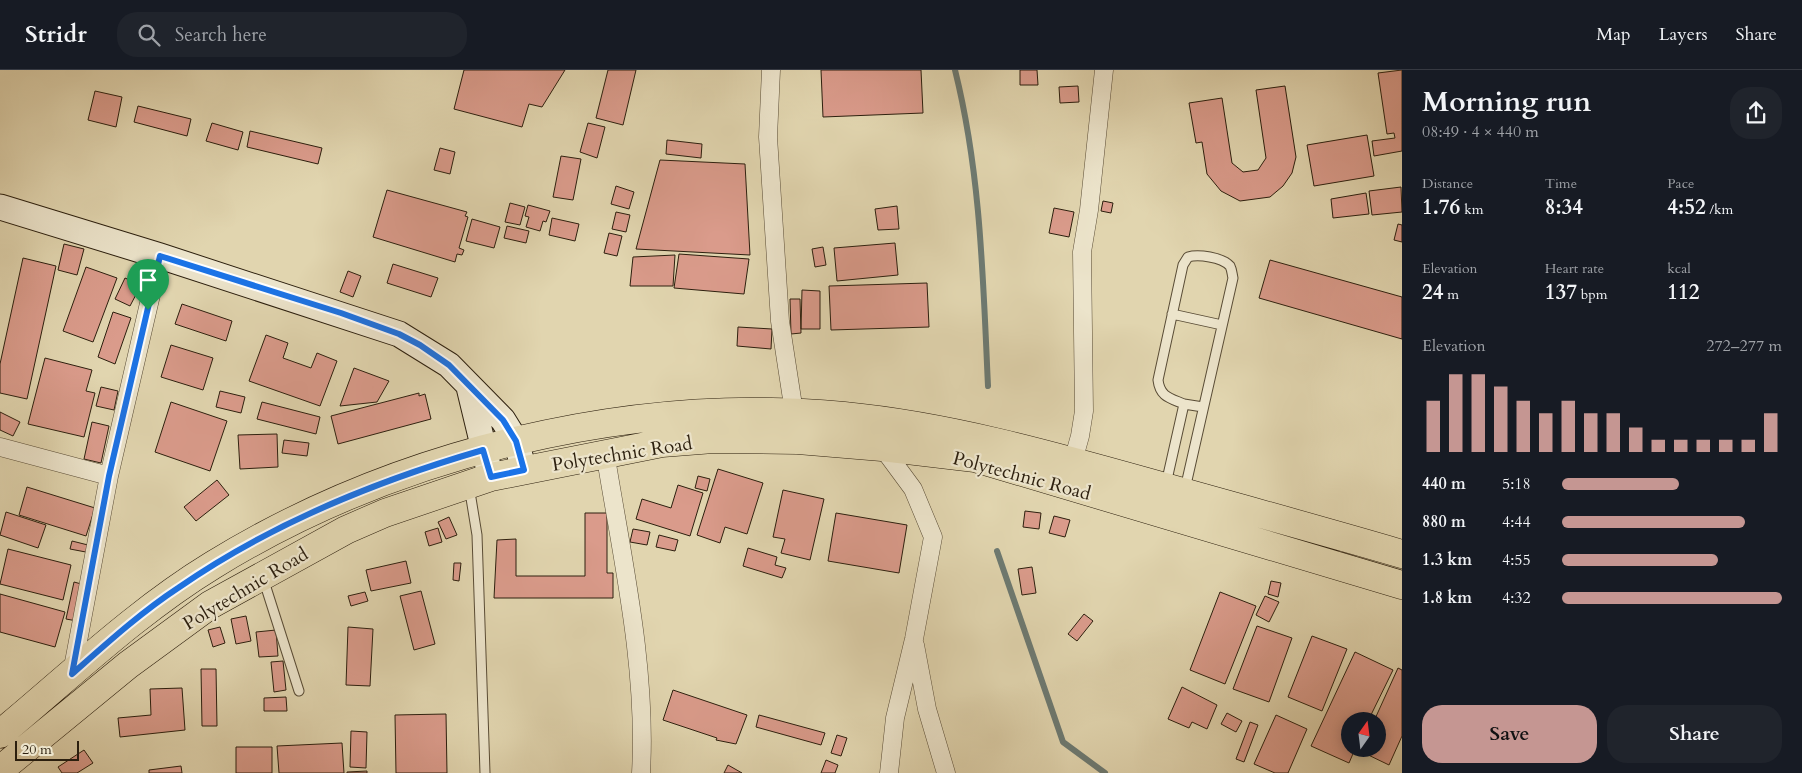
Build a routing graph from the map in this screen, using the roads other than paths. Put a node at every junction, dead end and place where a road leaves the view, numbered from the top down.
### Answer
1 (771, 70) edge
2 (1104, 70) edge
3 (0, 207) edge
4 (160, 256) junction
5 (1172, 314) junction
6 (1222, 325) junction
7 (469, 387) junction
8 (1184, 404) junction
9 (1203, 407) junction
10 (794, 412) junction
11 (516, 441) junction
12 (0, 447) edge
13 (882, 447) junction
14 (483, 450) junction
15 (604, 452) junction
16 (1073, 461) junction
17 (524, 470) junction
18 (109, 476) junction
19 (480, 480) junction
20 (1175, 489) junction
21 (1402, 554) edge
22 (262, 576) junction
23 (1402, 585) edge
24 (914, 639) junction
25 (72, 674) junction
26 (299, 691) dead end
27 (0, 734) edge
28 (0, 770) edge
29 (485, 773) edge
30 (641, 773) edge
31 (889, 773) edge
32 (946, 773) edge

1 - 10 street
2 - 16 street
3 - 4 main road
4 - 7 main road
4 - 18 street
5 - 6 lane
5 - 6 lane
5 - 8 lane
6 - 9 lane
7 - 11 main road
7 - 14 main road
8 - 9 lane
8 - 20 lane
9 - 20 lane
10 - 11 main road, Polytechnic Road
10 - 16 main road, Polytechnic Road
11 - 14 main road, Polytechnic Road
11 - 17 main road
12 - 18 street
13 - 15 main road, Polytechnic Road
13 - 23 main road, Polytechnic Road
13 - 24 street
14 - 19 main road
14 - 25 main road, Polytechnic Road
15 - 17 main road, Polytechnic Road
15 - 30 street
16 - 20 main road, Polytechnic Road
17 - 19 main road, Polytechnic Road
18 - 25 street
19 - 22 main road, Polytechnic Road
19 - 29 lane
20 - 21 main road, Polytechnic Road
22 - 26 lane
22 - 28 main road, Polytechnic Road
24 - 31 street
24 - 32 street
25 - 27 main road, Polytechnic Road

